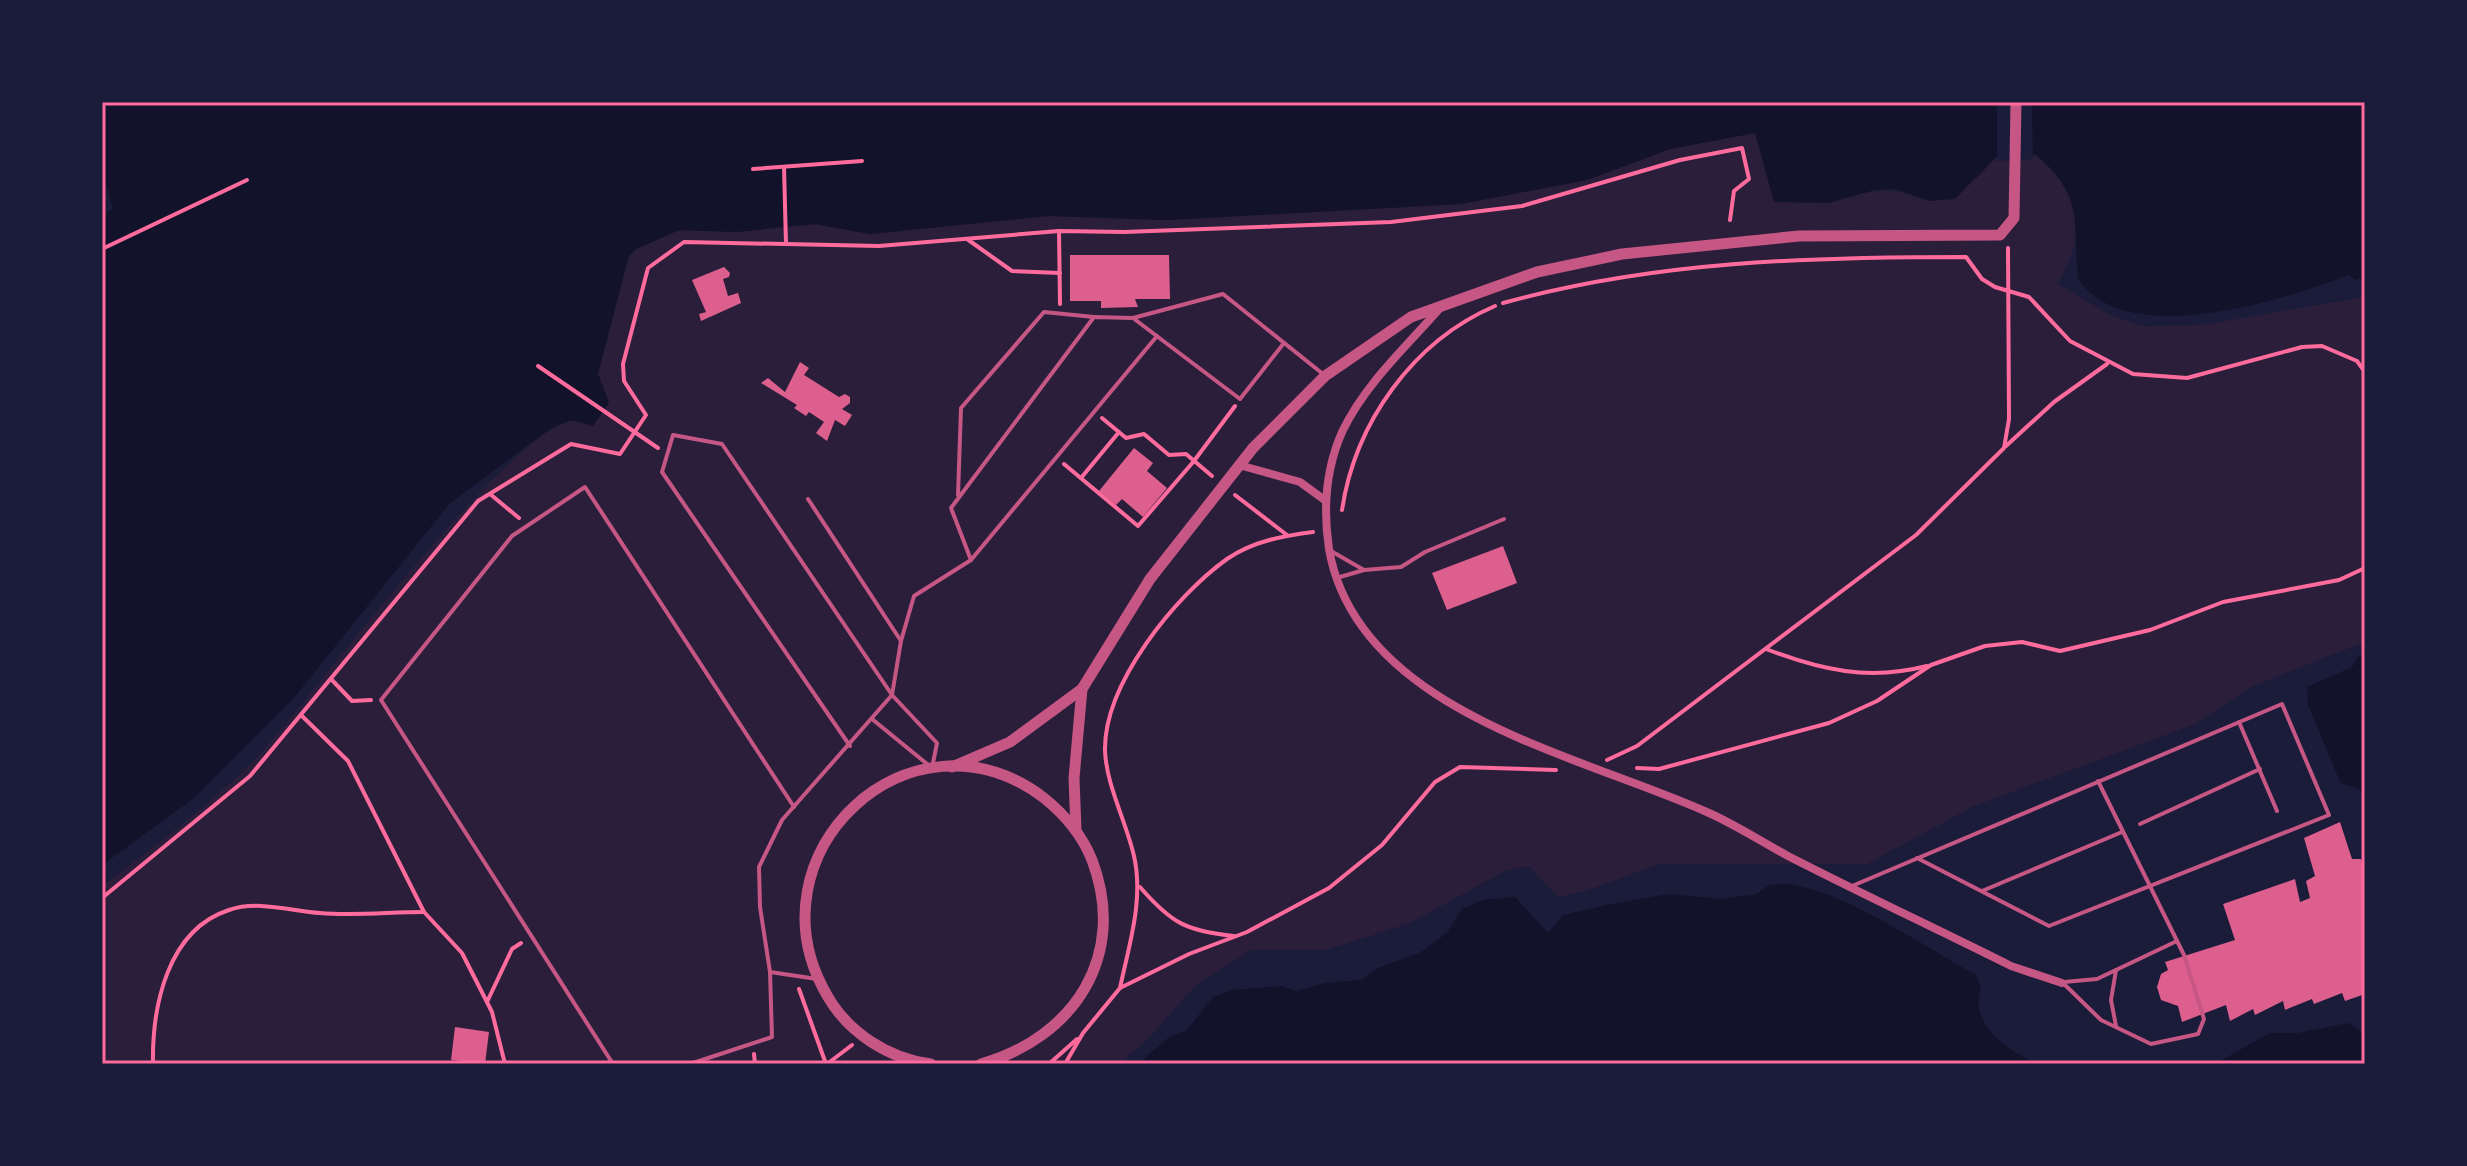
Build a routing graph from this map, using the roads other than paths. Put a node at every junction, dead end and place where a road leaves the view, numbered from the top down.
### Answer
1 (2016, 102) edge
2 (1444, 304) junction
3 (1094, 317) junction
4 (1133, 318) junction
5 (1157, 336) junction
6 (1284, 343) junction
7 (1325, 376) junction
8 (1239, 465) junction
9 (958, 498) junction
10 (808, 499) dead end
11 (1326, 501) junction
12 (1504, 519) dead end
13 (1329, 549) junction
14 (971, 560) junction
15 (1364, 570) junction
16 (1335, 578) junction
17 (901, 641) junction
18 (1082, 689) junction
19 (892, 695) junction
20 (872, 719) junction
21 (2239, 722) junction
22 (850, 746) junction
23 (952, 767) junction
24 (932, 768) junction
25 (2260, 769) junction
26 (2098, 781) junction
27 (794, 807) junction
28 (2277, 811) dead end
29 (2140, 824) dead end
30 (1076, 830) junction
31 (2122, 832) junction
32 (1917, 858) junction
33 (1850, 887) junction
34 (2149, 887) junction
35 (1982, 891) junction
36 (2177, 941) junction
37 (2116, 970) junction
38 (770, 972) junction
39 (817, 979) junction
40 (2062, 983) junction
41 (2117, 1028) junction
42 (613, 1064) edge
43 (690, 1064) edge
44 (931, 1064) edge
45 (981, 1064) edge

1 - 2 street
2 - 7 street
2 - 11 street
3 - 4 lane
3 - 9 lane
3 - 9 lane
4 - 5 lane
4 - 6 lane
5 - 6 lane
5 - 14 lane
6 - 7 lane
7 - 8 street
8 - 11 street
8 - 18 street
9 - 14 lane
10 - 17 lane
11 - 13 street
12 - 15 lane
13 - 15 lane
13 - 16 street
14 - 17 lane
15 - 16 lane
16 - 33 street
17 - 19 lane
18 - 23 street
18 - 30 street
19 - 20 lane
19 - 22 lane
19 - 24 lane
20 - 22 lane
20 - 24 lane
21 - 25 lane
21 - 26 lane
21 - 34 lane
22 - 27 lane
23 - 24 street
23 - 30 street
24 - 39 street
25 - 28 lane
25 - 29 lane
26 - 31 lane
26 - 32 lane
27 - 38 lane
27 - 42 lane
30 - 45 street
31 - 34 lane
31 - 35 lane
32 - 33 lane
32 - 35 lane
33 - 40 street
34 - 35 lane
34 - 36 lane
36 - 37 lane
36 - 41 lane
37 - 40 lane
37 - 41 lane
38 - 39 lane
38 - 43 lane
39 - 44 street
40 - 41 lane

